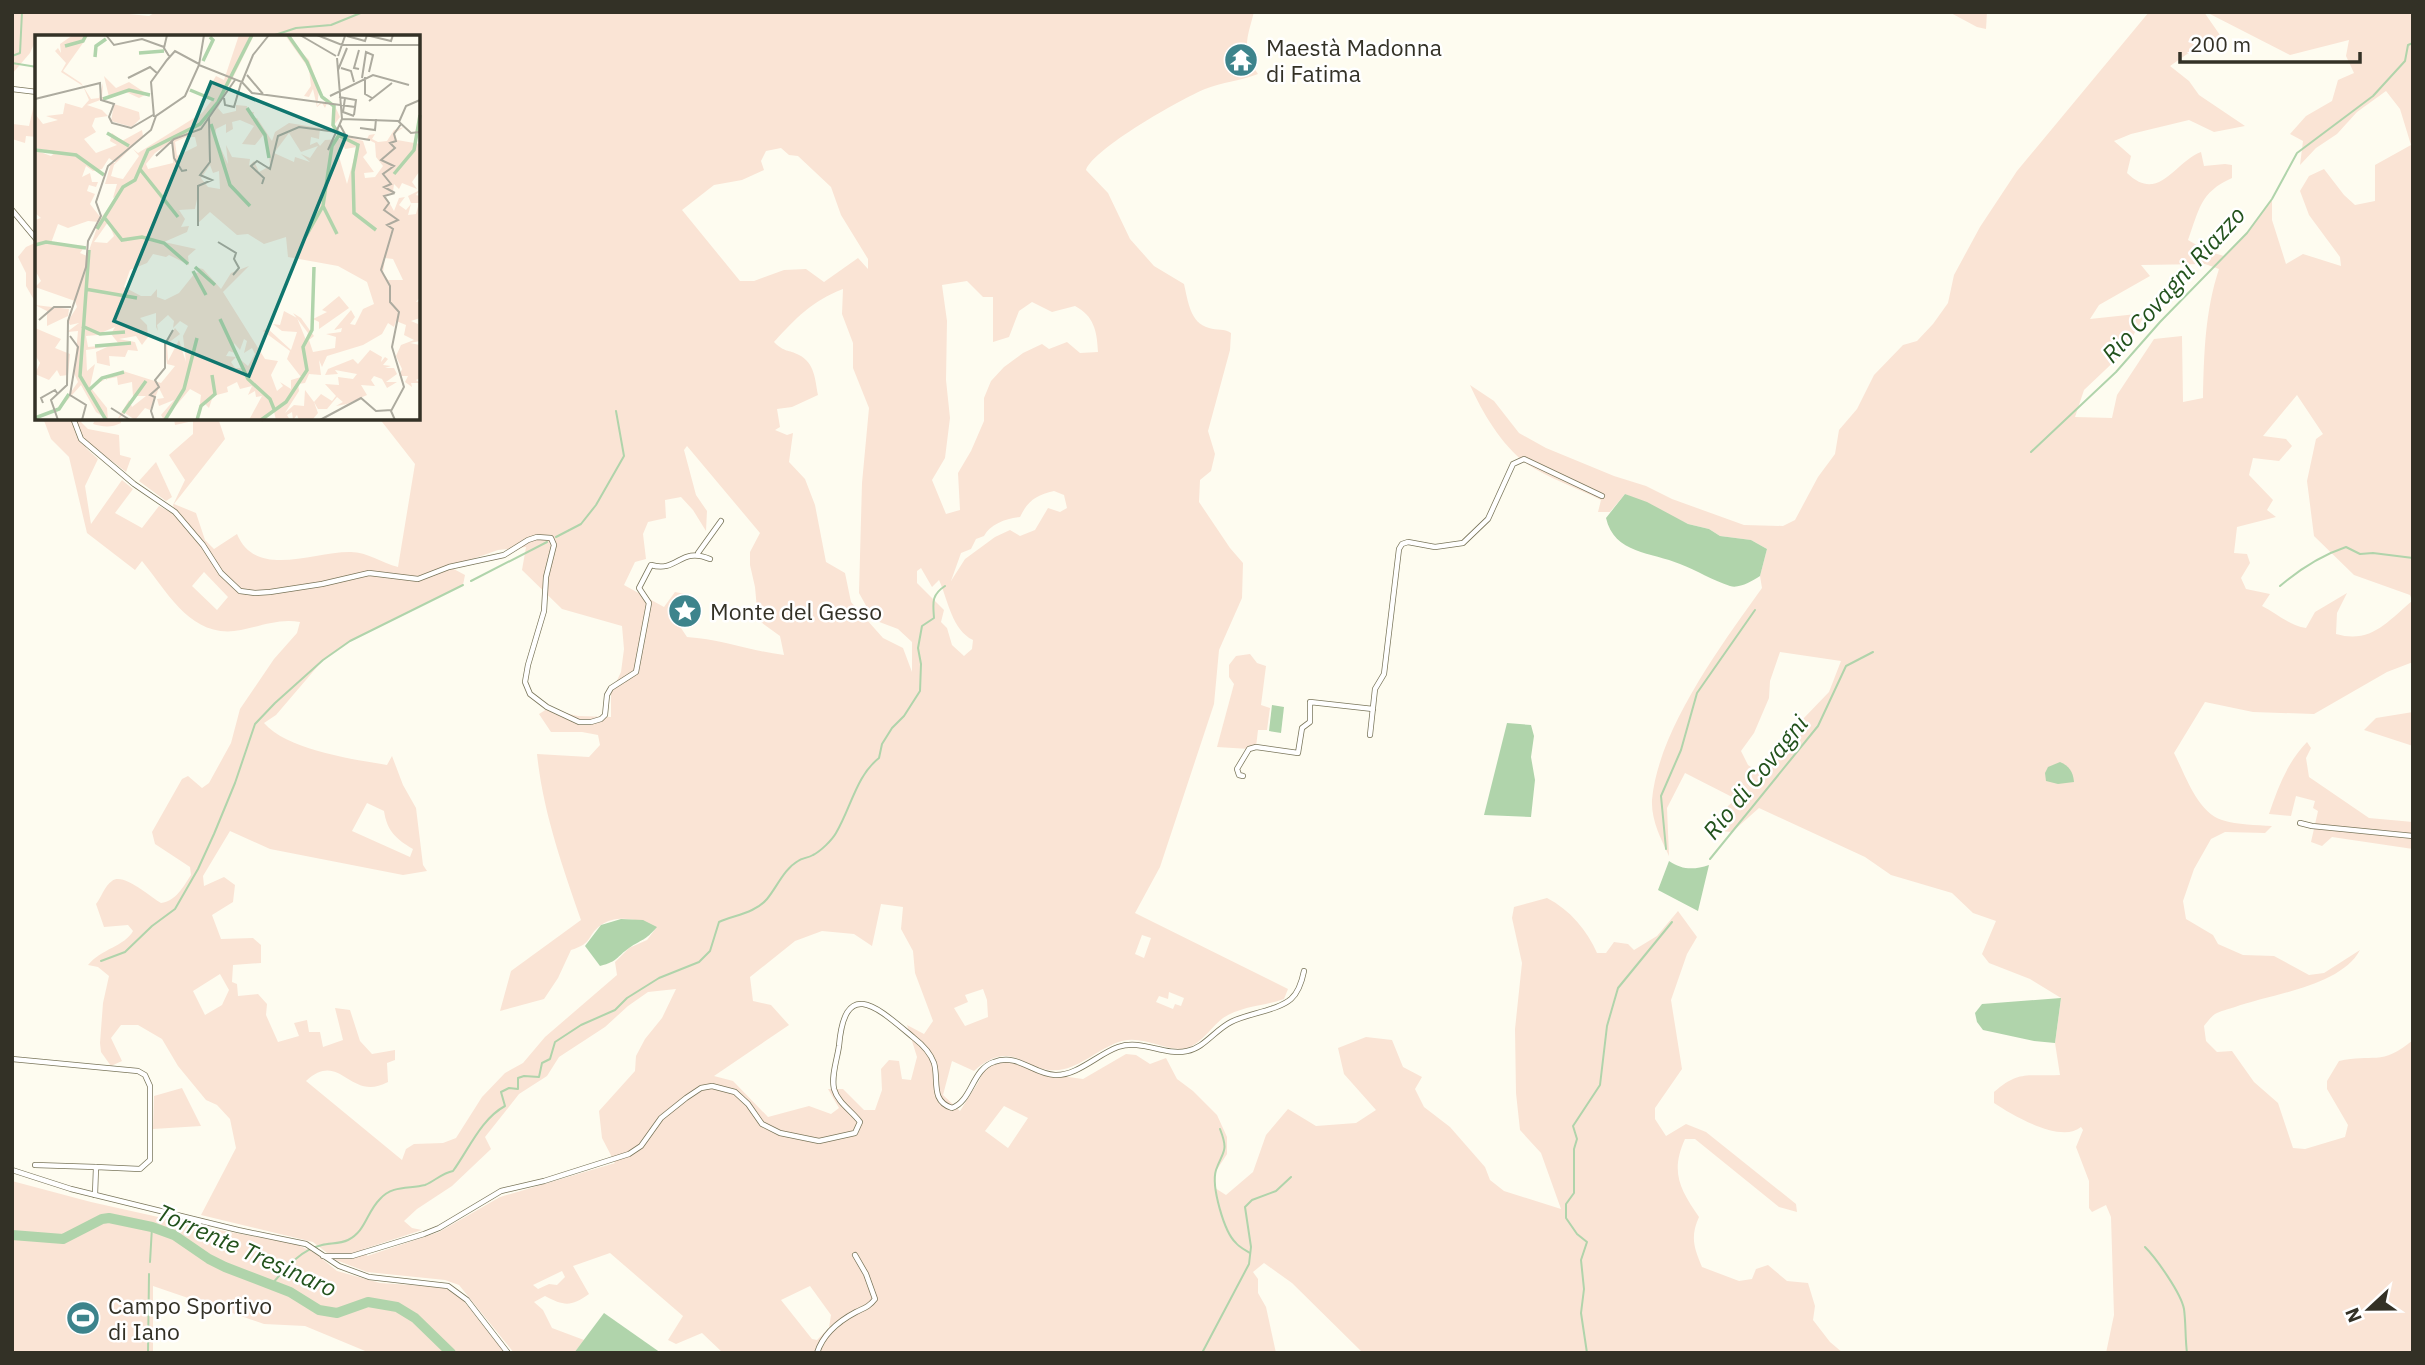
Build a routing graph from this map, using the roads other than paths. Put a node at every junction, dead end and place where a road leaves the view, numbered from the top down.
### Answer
1 (12, 89) edge
2 (35, 92) edge
3 (12, 211) edge
4 (35, 238) edge
5 (73, 420) edge
6 (1602, 496) dead end
7 (721, 521) dead end
8 (698, 553) junction
9 (710, 559) dead end
10 (1373, 709) junction
11 (1370, 735) dead end
12 (1243, 776) dead end
13 (2300, 822) dead end
14 (2413, 836) edge
15 (1304, 971) dead end
16 (12, 1059) edge
17 (35, 1165) dead end
18 (96, 1167) junction
19 (12, 1170) edge
20 (95, 1195) junction
21 (855, 1255) dead end
22 (323, 1256) junction
23 (509, 1353) edge
24 (817, 1353) edge

1 - 2 street
3 - 4 street
5 - 8 street
6 - 10 street
7 - 8 street
8 - 9 street
10 - 11 street
10 - 12 street
13 - 14 street
15 - 22 street
16 - 18 street
17 - 18 street
18 - 20 street
19 - 20 street
20 - 22 street
21 - 24 street
22 - 23 street

